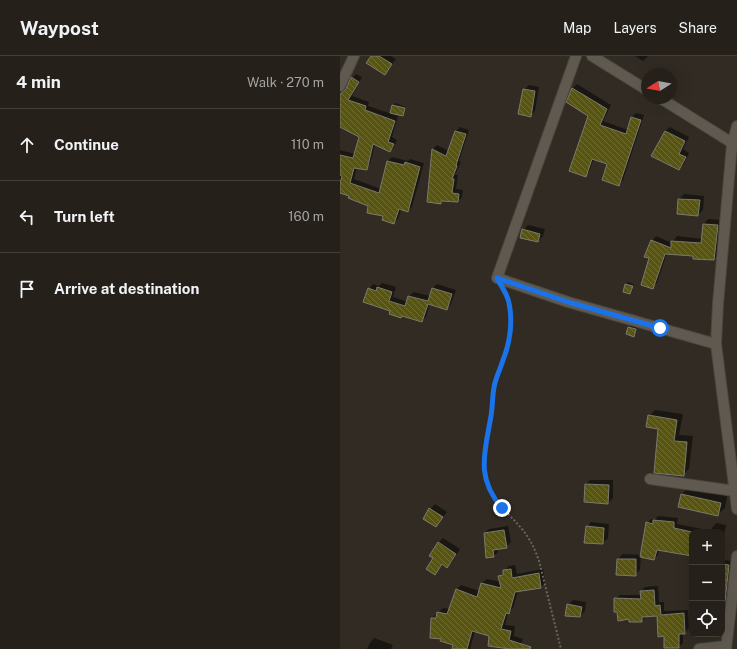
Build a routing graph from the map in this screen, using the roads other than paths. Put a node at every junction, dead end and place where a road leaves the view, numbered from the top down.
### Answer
1 (354, 56) edge
2 (576, 56) edge
3 (592, 56) edge
4 (340, 86) edge
5 (641, 86) edge
6 (670, 104) edge
7 (737, 126) edge
8 (735, 145) edge
9 (716, 344) junction
10 (650, 479) dead end
11 (735, 491) junction
12 (737, 509) edge
13 (737, 556) edge
14 (733, 620) edge
15 (726, 648) edge
16 (699, 649) edge

1 - 4 street
2 - 9 street
3 - 5 street
6 - 8 street
7 - 8 street
8 - 9 street
9 - 11 street
10 - 11 street
11 - 12 street
13 - 14 street
14 - 15 street
15 - 16 street

